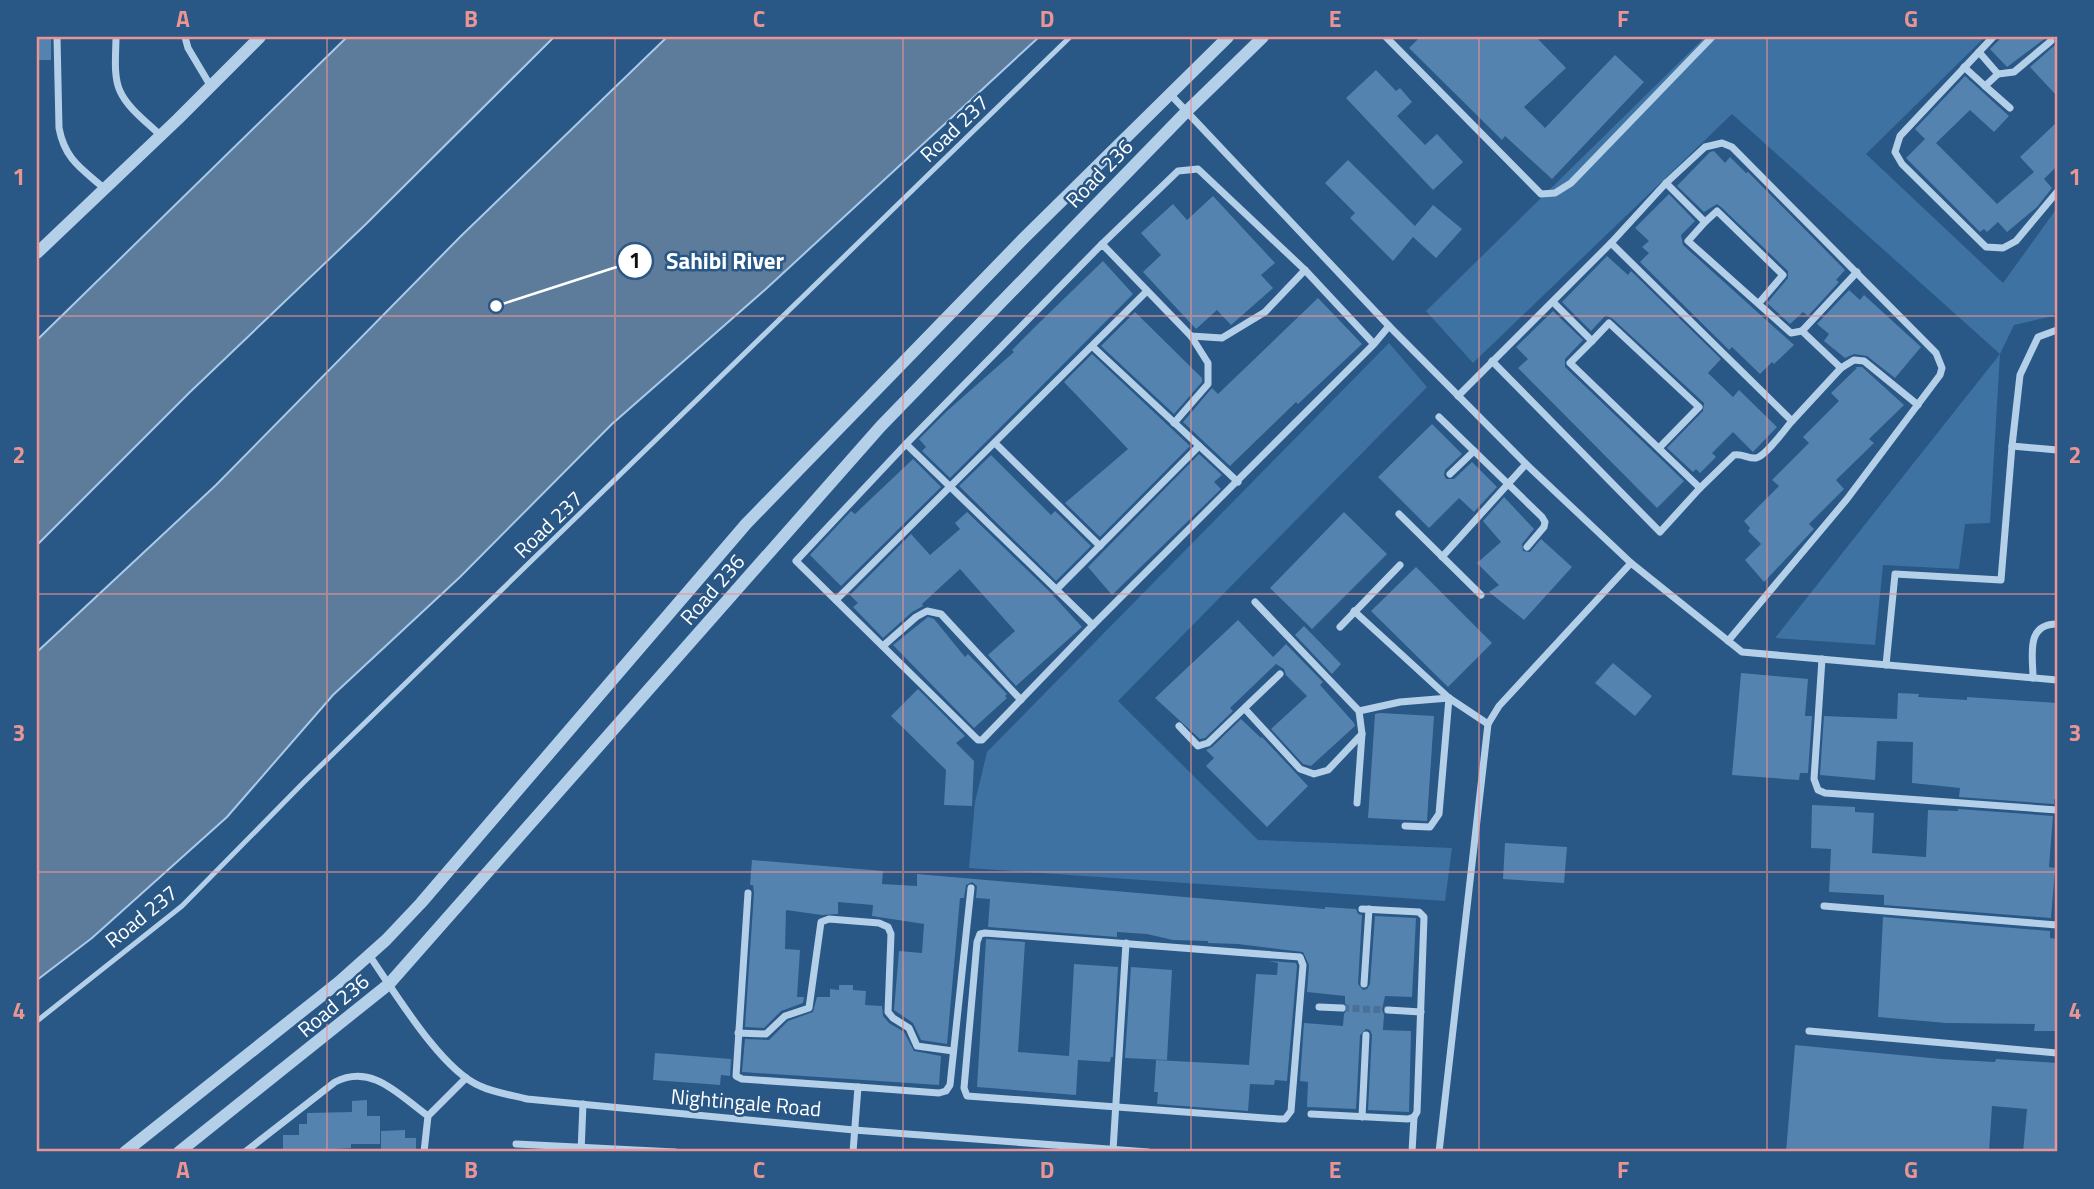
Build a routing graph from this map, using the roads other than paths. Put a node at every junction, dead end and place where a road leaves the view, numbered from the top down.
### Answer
1 (57, 37) edge
2 (116, 37) edge
3 (185, 37) edge
4 (260, 37) edge
5 (1070, 37) edge
6 (1228, 37) edge
7 (1264, 37) edge
8 (1386, 37) edge
9 (1712, 37) edge
10 (1993, 37) edge
11 (2051, 41) dead end
12 (1979, 52) junction
13 (1964, 67) junction
14 (1998, 74) junction
15 (210, 85) junction
16 (1985, 86) junction
17 (1170, 94) junction
18 (2010, 108) dead end
19 (1187, 111) junction
20 (161, 136) junction
21 (1666, 183) junction
22 (105, 189) junction
23 (2057, 192) edge
24 (1706, 222) junction
25 (1611, 243) junction
26 (1102, 244) junction
27 (37, 253) edge
28 (1305, 270) junction
29 (1857, 272) junction
30 (1147, 291) junction
31 (1553, 302) junction
32 (1759, 303) junction
33 (1389, 326) junction
34 (2057, 330) edge
35 (1802, 331) junction
36 (1191, 336) junction
37 (1592, 341) junction
38 (1374, 344) junction
39 (1093, 347) junction
40 (1492, 362) junction
41 (1841, 368) junction
42 (1458, 396) junction
43 (1918, 405) junction
44 (1439, 417) dead end
45 (1792, 421) junction
46 (1174, 423) junction
47 (995, 443) junction
48 (906, 444) junction
49 (1199, 446) junction
50 (2012, 446) junction
51 (1659, 448) junction
52 (2057, 450) edge
53 (1474, 451) junction
54 (1526, 464) junction
55 (1450, 474) dead end
56 (1238, 482) junction
57 (1508, 483) junction
58 (950, 486) junction
59 (1700, 488) junction
60 (1399, 514) dead end
61 (1100, 546) junction
62 (1527, 547) dead end
63 (1442, 557) junction
64 (1631, 563) junction
65 (1400, 565) dead end
66 (1057, 589) junction
67 (1481, 595) dead end
68 (836, 600) junction
69 (1255, 602) dead end
70 (1354, 611) junction
71 (2057, 624) edge
72 (1093, 625) junction
73 (1340, 627) dead end
74 (1728, 641) junction
75 (883, 646) junction
76 (1822, 659) junction
77 (1886, 665) junction
78 (1280, 674) dead end
79 (2033, 678) junction
80 (2057, 680) edge
81 (1449, 698) junction
82 (1021, 700) junction
83 (1245, 709) junction
84 (1359, 711) junction
85 (1488, 724) junction
86 (1179, 726) dead end
87 (1362, 734) junction
88 (1357, 803) dead end
89 (2057, 810) edge
90 (1405, 826) dead end
91 (971, 888) dead end
92 (748, 893) dead end
93 (1824, 906) dead end
94 (2057, 925) edge
95 (1126, 943) junction
96 (369, 955) junction
97 (389, 984) junction
98 (1364, 984) dead end
99 (1319, 1007) dead end
100 (1342, 1008) tunnel mouth
101 (1388, 1010) tunnel mouth
102 (1421, 1012) junction
103 (37, 1021) edge
104 (1809, 1031) dead end
105 (738, 1034) junction
106 (1366, 1035) dead end
107 (953, 1051) junction
108 (2057, 1053) edge
109 (466, 1078) junction
110 (858, 1087) junction
111 (583, 1104) junction
112 (1116, 1107) junction
113 (1311, 1114) dead end
114 (428, 1116) junction
115 (1362, 1117) junction
116 (1413, 1117) junction
117 (854, 1130) junction
118 (516, 1144) dead end
119 (581, 1150) edge
120 (1113, 1150) junction
121 (125, 1152) edge
122 (179, 1152) edge
123 (245, 1152) edge
124 (424, 1152) edge
125 (675, 1152) edge
126 (853, 1152) edge
127 (1148, 1152) edge
128 (1412, 1152) edge
129 (1440, 1152) edge

1 - 22 street
2 - 20 street
3 - 15 street
4 - 15 street
5 - 103 lane, Road 237
6 - 17 street
7 - 19 street, Road 236
8 - 9 street
10 - 12 street
11 - 14 street
12 - 13 street
12 - 14 street
13 - 16 street
13 - 23 street
14 - 16 street
15 - 20 street
16 - 18 street
17 - 19 street
17 - 96 street
19 - 33 street
19 - 97 street, Road 236
20 - 22 street
21 - 24 street
21 - 25 street
21 - 29 street
22 - 27 street
24 - 32 street
24 - 32 street
25 - 31 street
25 - 45 street
26 - 28 street
26 - 30 street
26 - 48 street
28 - 36 street
28 - 38 street
29 - 35 street
29 - 43 street
30 - 36 street
30 - 39 street
31 - 37 street
31 - 40 street
32 - 35 street
33 - 38 street
33 - 42 street
34 - 50 street
35 - 41 street
36 - 46 street
37 - 51 street
37 - 51 street
38 - 56 street
39 - 46 street
39 - 47 street
40 - 42 street
40 - 59 street
41 - 43 street
41 - 45 street
42 - 54 street
43 - 74 street
44 - 53 street
45 - 59 street
46 - 49 street
47 - 58 street
47 - 61 street
48 - 58 street
48 - 68 street
49 - 56 street
49 - 61 street
50 - 52 street
50 - 77 street
51 - 59 street
53 - 55 street
53 - 57 street
54 - 57 street
54 - 64 street
56 - 72 street
57 - 62 street
57 - 63 street
58 - 66 street
58 - 68 street
60 - 63 street
61 - 66 street
63 - 67 street
64 - 74 street
64 - 85 street
65 - 70 street
66 - 72 street
68 - 75 street
69 - 84 street
70 - 73 street
70 - 81 street
71 - 79 street
72 - 82 street
74 - 76 street
75 - 82 street
75 - 82 street
76 - 77 street
76 - 89 street
77 - 79 street
78 - 83 street
79 - 80 street
81 - 84 street
81 - 85 street
81 - 90 street
83 - 86 street
83 - 87 street
84 - 87 street
85 - 129 street
87 - 88 street
91 - 107 street
92 - 105 street
93 - 94 street
95 - 112 street
95 - 112 street
95 - 112 street
96 - 97 street, Nightingale Road
96 - 121 street
97 - 109 street, Nightingale Road
97 - 122 street, Road 236
98 - 102 street
99 - 100 street
101 - 102 street
102 - 116 street
104 - 108 street
105 - 107 street
105 - 110 street
106 - 115 street
107 - 110 street
109 - 111 street, Nightingale Road
109 - 114 street
110 - 117 street
111 - 117 street, Nightingale Road
111 - 119 street
112 - 120 street
113 - 115 street
114 - 123 street
114 - 124 street
115 - 116 street
116 - 128 street
117 - 120 street, Nightingale Road
117 - 126 street
118 - 119 street
119 - 125 street
120 - 127 street, Nightingale Road

